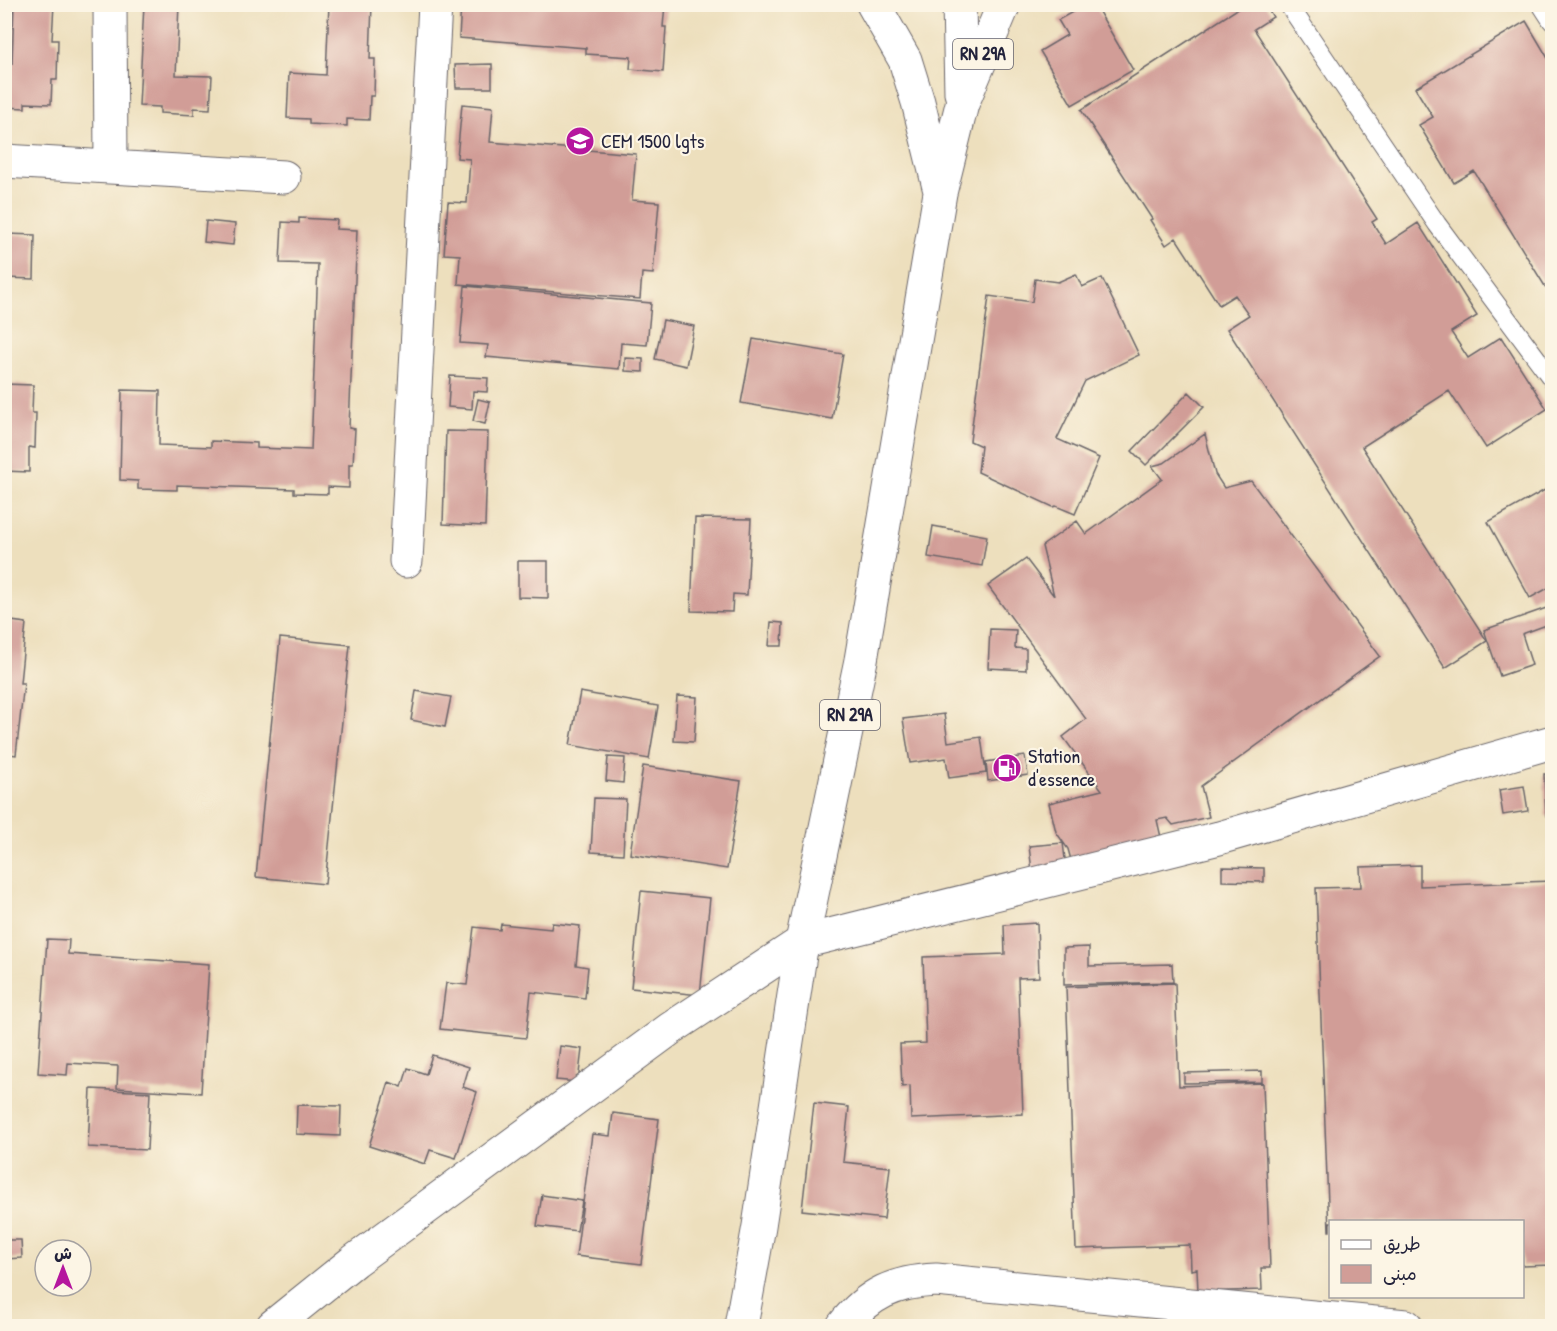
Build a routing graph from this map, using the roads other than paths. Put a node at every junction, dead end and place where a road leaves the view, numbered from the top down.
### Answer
1 (110, 4) edge
2 (435, 4) edge
3 (873, 4) edge
4 (959, 4) edge
5 (1004, 4) edge
6 (1288, 4) edge
7 (1541, 4) edge
8 (1552, 21) edge
9 (962, 104) junction
10 (4, 161) edge
11 (111, 167) junction
12 (284, 177) dead end
13 (940, 193) junction
14 (1552, 379) edge
15 (406, 561) dead end
16 (1552, 742) edge
17 (802, 942) junction
18 (273, 1326) edge
19 (741, 1326) edge
20 (843, 1326) edge
21 (1406, 1326) edge

1 - 11 street
2 - 15 street
3 - 13 street
4 - 9 street, RN 29A
5 - 9 street, RN 29A
6 - 14 lane
7 - 8 lane
9 - 13 street, RN 29A
10 - 11 street
11 - 12 street
13 - 17 street, RN 29A
16 - 17 street
17 - 18 street
17 - 19 street, RN 29A
20 - 21 street

